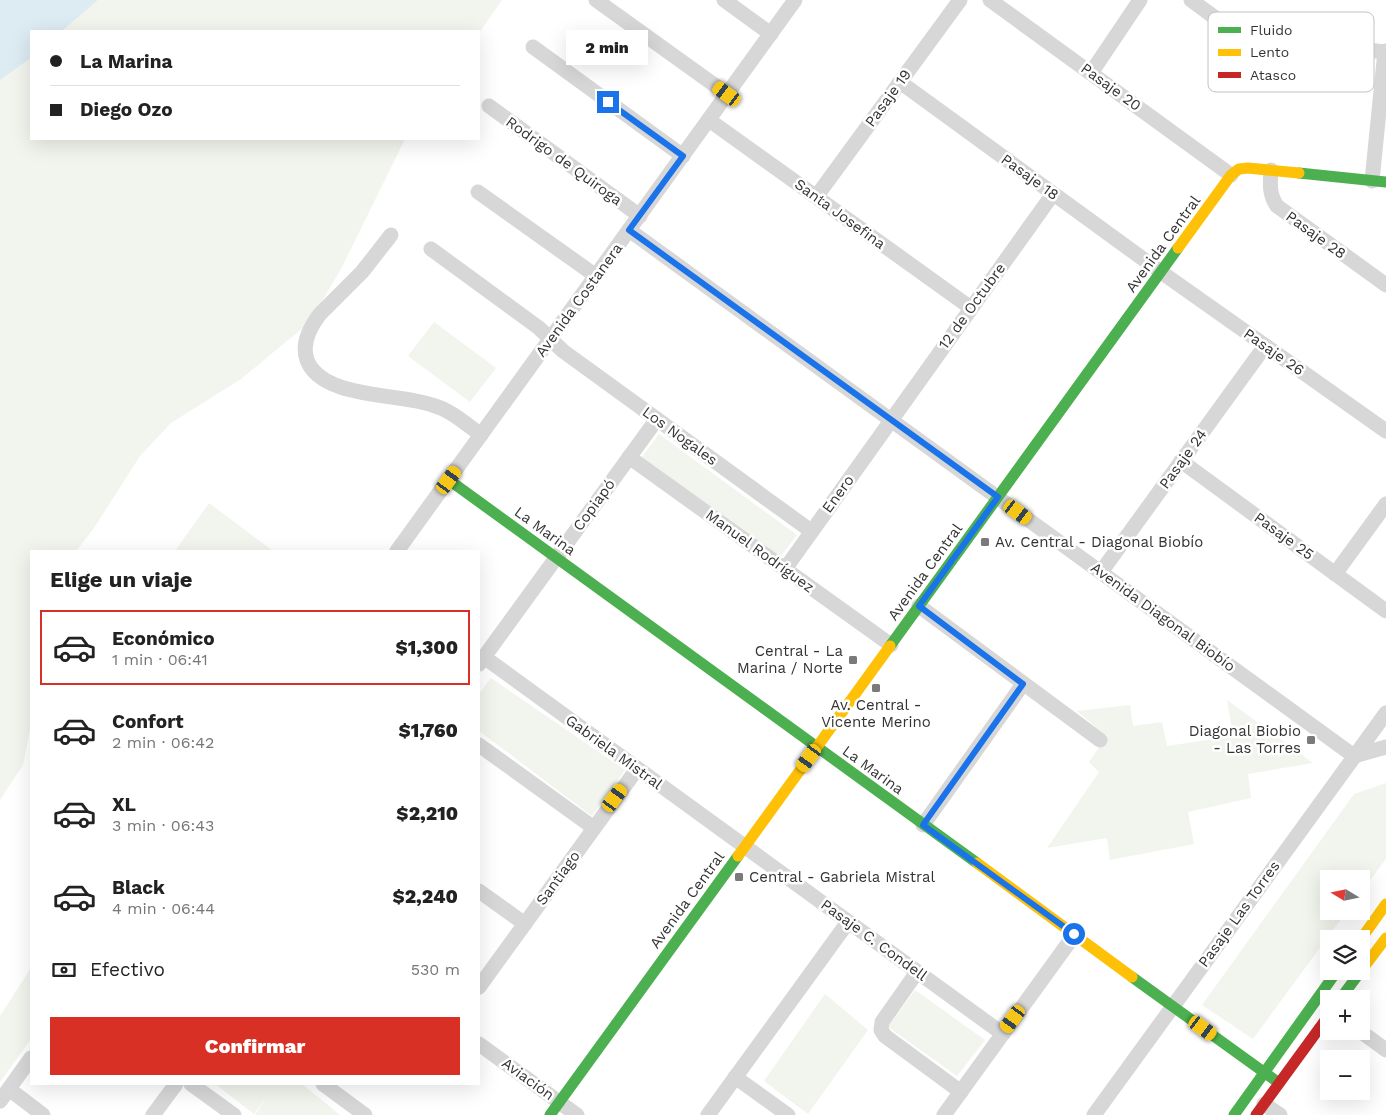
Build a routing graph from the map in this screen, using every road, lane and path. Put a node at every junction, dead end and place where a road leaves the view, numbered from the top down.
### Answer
1 (596, 0) edge
2 (724, 0) edge
3 (795, 0) edge
4 (960, 0) edge
5 (990, 0) edge
6 (1140, 0) edge
7 (1191, 0) edge
8 (1208, 12) edge
9 (771, 34) junction
10 (533, 47) dead end
11 (1385, 52) edge
12 (1091, 73) junction
13 (900, 82) junction
14 (727, 94) junction
15 (489, 106) dead end
16 (709, 120) junction
17 (683, 156) junction
18 (1271, 170) junction
19 (1231, 175) junction
20 (1379, 181) edge
21 (478, 192) dead end
22 (1053, 194) junction
23 (816, 197) junction
24 (640, 216) junction
25 (629, 230) junction
26 (390, 235) dead end
27 (432, 249) dead end
28 (1161, 272) junction
29 (596, 276) junction
30 (1386, 285) edge
31 (971, 308) junction
32 (550, 339) junction
33 (1265, 346) junction
34 (657, 419) junction
35 (891, 419) junction
36 (1386, 431) edge
37 (481, 435) junction
38 (629, 457) junction
39 (1181, 461) junction
40 (449, 480) junction
41 (998, 497) junction
42 (1386, 504) edge
43 (811, 531) junction
44 (398, 550) edge
45 (556, 558) junction
46 (784, 569) junction
47 (1101, 572) junction
48 (1335, 574) junction
49 (919, 606) junction
50 (1386, 611) edge
51 (891, 645) junction
52 (481, 661) edge
53 (1023, 684) junction
54 (1386, 713) edge
55 (1100, 740) dead end
56 (480, 746) edge
57 (1386, 746) edge
58 (817, 748) junction
59 (1354, 756) junction
60 (637, 768) junction
61 (923, 825) junction
62 (594, 828) junction
63 (745, 847) junction
64 (480, 892) edge
65 (1386, 904) edge
66 (848, 922) junction
67 (525, 924) junction
68 (1367, 930) edge
69 (1074, 934) junction
70 (1386, 938) edge
71 (1370, 959) edge
72 (917, 972) junction
73 (1331, 980) edge
74 (480, 986) edge
75 (1173, 1006) junction
76 (1320, 1027) edge
77 (1003, 1034) junction
78 (1370, 1038) edge
79 (480, 1045) edge
80 (1386, 1050) edge
81 (30, 1059) edge
82 (1265, 1072) junction
83 (735, 1077) junction
84 (1279, 1083) junction
85 (175, 1085) edge
86 (192, 1085) edge
87 (324, 1085) edge
88 (961, 1092) junction
89 (4, 1095) edge
90 (560, 1102) junction
91 (1260, 1109) edge
92 (43, 1115) edge
93 (153, 1115) edge
94 (234, 1115) edge
95 (365, 1115) edge
96 (550, 1115) edge
97 (577, 1115) edge
98 (708, 1115) edge
99 (788, 1115) edge
100 (944, 1115) edge
101 (1094, 1115) edge
102 (1234, 1115) edge
103 (1280, 1115) edge

1 - 14 street
2 - 9 street
3 - 9 street, Avenida Costanera
4 - 13 street, Pasaje 19
5 - 12 street, Pasaje 20
6 - 12 street
7 - 8 street
9 - 14 street, Avenida Costanera
10 - 17 street
11 - 20 street
12 - 19 street, Pasaje 20
13 - 22 street, Pasaje 18
13 - 23 street, Pasaje 19
14 - 16 street, Avenida Costanera
15 - 24 street, Rodrigo de Quiroga
16 - 17 street, Avenida Costanera
16 - 23 street, Santa Josefina
17 - 24 street, Avenida Costanera
18 - 19 street
18 - 20 street
18 - 30 street, Pasaje 28
19 - 28 street, Avenida Central
21 - 29 street
22 - 28 street, Pasaje 18
22 - 31 street, 12 de Octubre
23 - 31 street, Santa Josefina
24 - 25 street, Avenida Costanera
25 - 29 street, Avenida Costanera
25 - 35 street, Avenida Diagonal Biobío
26 - 37 street
27 - 32 street, Los Nogales
28 - 33 street, Pasaje 26
28 - 41 street, Avenida Central
29 - 32 street, Avenida Costanera
31 - 35 street, 12 de Octubre
32 - 34 street, Los Nogales
32 - 37 street, Avenida Costanera
33 - 36 street, Pasaje 26
33 - 39 street, Pasaje 24
34 - 38 street, Copiapó
34 - 43 street, Los Nogales
35 - 41 street, Avenida Diagonal Biobío
35 - 43 street, Enero
37 - 40 street, Avenida Costanera
38 - 45 street, Copiapó
38 - 46 street, Manuel Rodríguez
39 - 47 street, Pasaje 24
39 - 48 street, Pasaje 25
40 - 44 street, Avenida Costanera
40 - 45 street, La Marina
41 - 47 street, Avenida Diagonal Biobío
41 - 49 street, Avenida Central
42 - 48 street
43 - 46 street, Enero
45 - 52 street, Copiapó
45 - 58 street, La Marina
46 - 51 street, Manuel Rodríguez
47 - 59 street, Avenida Diagonal Biobío
48 - 50 street, Pasaje 25
49 - 51 street, Avenida Central
49 - 53 street
51 - 58 street, Avenida Central
52 - 60 street, Gabriela Mistral
53 - 55 street
53 - 61 street
54 - 59 street, Pasaje Las Torres
56 - 62 street
57 - 59 street
58 - 61 street, La Marina
58 - 63 street, Avenida Central
59 - 75 street, Pasaje Las Torres
60 - 62 street, Santiago
60 - 63 street, Gabriela Mistral
61 - 69 street, La Marina
62 - 67 street, Santiago
63 - 66 street, Pasaje C. Condell
63 - 90 street, Avenida Central
64 - 67 street
65 - 68 street
66 - 72 street, Pasaje C. Condell
66 - 83 street
67 - 74 street, Santiago
69 - 75 street, La Marina
69 - 77 street
70 - 71 street
72 - 77 street, Pasaje C. Condell
72 - 88 street
73 - 82 street
75 - 82 street, La Marina
75 - 101 street, Pasaje Las Torres
76 - 84 street
77 - 88 street
78 - 80 street
79 - 90 street, Aviación
81 - 89 street
82 - 84 street, La Marina
82 - 102 street
83 - 98 street
83 - 99 street
84 - 91 street
85 - 93 street
86 - 94 street
87 - 95 street
88 - 100 street
89 - 92 street
90 - 96 street, Avenida Central
90 - 97 street, Aviación
91 - 103 street

